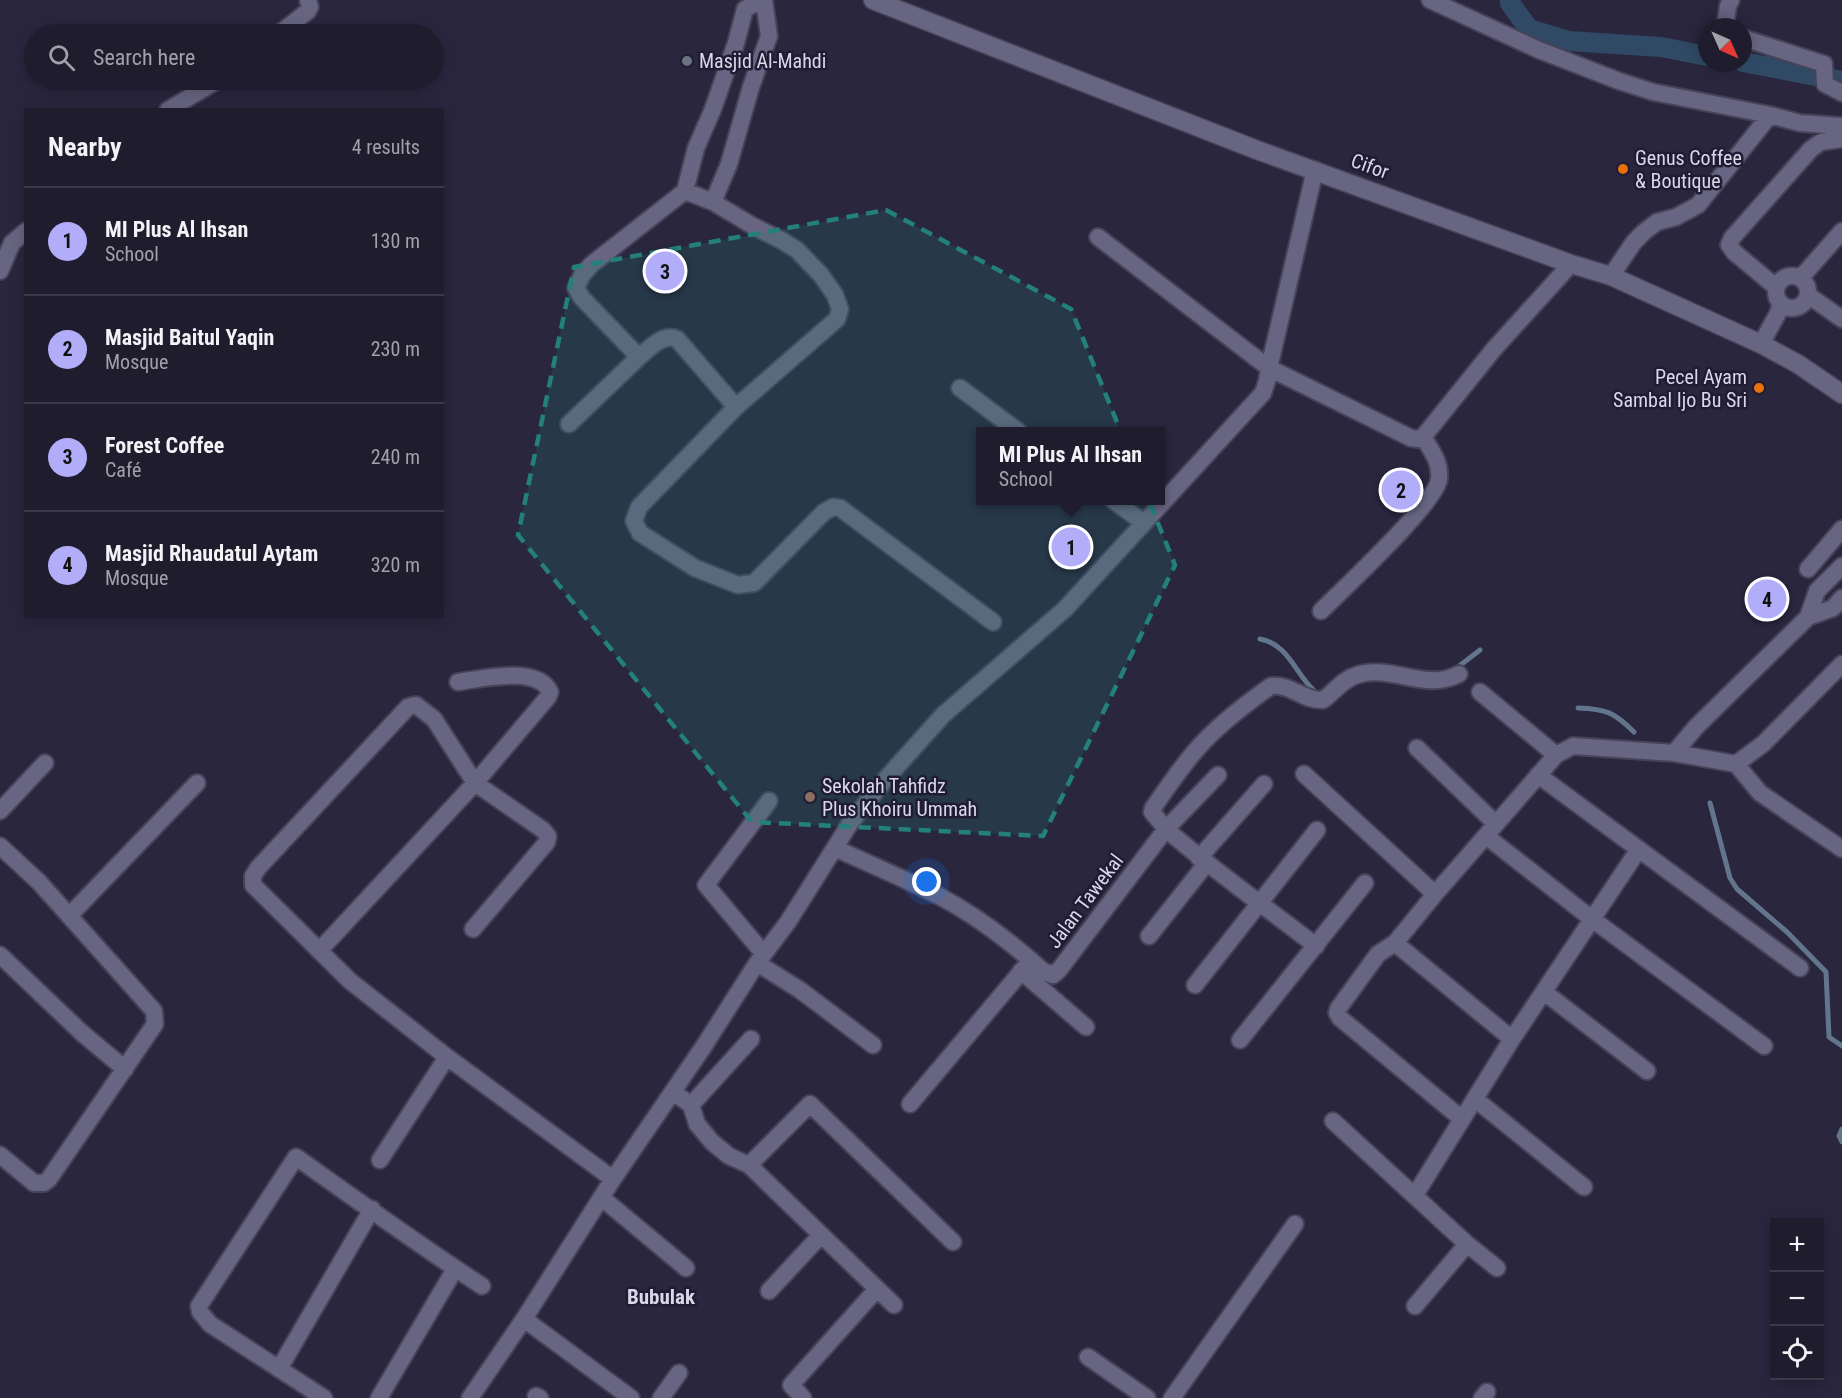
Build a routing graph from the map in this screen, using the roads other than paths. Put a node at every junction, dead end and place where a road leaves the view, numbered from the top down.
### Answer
1 (308, 0) edge
2 (763, 0) edge
3 (873, 0) edge
4 (1731, 0) edge
5 (1440, 2) edge
6 (1726, 18) edge
7 (292, 24) edge
8 (1752, 41) edge
9 (201, 90) edge
10 (1842, 93) edge
11 (171, 108) edge
12 (1770, 115) junction
13 (1842, 126) edge
14 (1842, 139) edge
15 (1315, 170) junction
16 (685, 191) junction
17 (713, 201) junction
18 (1842, 231) edge
19 (24, 233) edge
20 (1098, 237) dead end
21 (1571, 264) junction
22 (0, 271) edge
23 (1611, 276) junction
24 (1775, 284) junction
25 (1806, 288) junction
26 (1782, 308) junction
27 (1842, 319) edge
28 (1761, 344) junction
29 (639, 357) junction
30 (1269, 368) junction
31 (960, 388) dead end
32 (1842, 394) edge
33 (736, 407) junction
34 (569, 424) dead end
35 (1012, 427) edge
36 (1423, 437) junction
37 (1165, 500) edge
38 (1119, 505) edge
39 (1160, 505) edge
40 (1144, 523) junction
41 (1842, 529) edge
42 (1842, 566) edge
43 (1808, 569) dead end
44 (1842, 598) edge
45 (1321, 611) dead end
46 (1808, 617) junction
47 (993, 622) dead end
48 (1842, 664) edge
49 (1459, 674) dead end
50 (458, 682) dead end
51 (1480, 692) dead end
52 (1417, 748) dead end
53 (1674, 753) junction
54 (1556, 755) junction
55 (45, 763) dead end
56 (1736, 764) junction
57 (1304, 774) dead end
58 (1218, 775) dead end
59 (1538, 775) junction
60 (197, 783) dead end
61 (475, 783) junction
62 (1264, 784) dead end
63 (769, 801) dead end
64 (0, 811) edge
65 (1166, 829) junction
66 (1317, 830) dead end
67 (1491, 830) junction
68 (0, 846) edge
69 (835, 849) junction
70 (1640, 849) junction
71 (1842, 849) edge
72 (1203, 861) junction
73 (1365, 883) dead end
74 (1435, 894) junction
75 (1261, 902) junction
76 (69, 916) junction
77 (1592, 919) junction
78 (473, 929) dead end
79 (1149, 936) dead end
80 (1395, 943) junction
81 (1316, 946) junction
82 (319, 951) junction
83 (0, 955) edge
84 (761, 959) junction
85 (1026, 966) junction
86 (1800, 968) dead end
87 (1195, 985) dead end
88 (1544, 992) junction
89 (1086, 1027) dead end
90 (751, 1039) dead end
91 (1512, 1039) junction
92 (1240, 1040) dead end
93 (873, 1045) dead end
94 (1764, 1047) dead end
95 (447, 1057) junction
96 (125, 1069) junction
97 (1647, 1071) dead end
98 (673, 1092) junction
99 (1475, 1099) junction
100 (910, 1104) dead end
101 (691, 1105) junction
102 (1462, 1119) junction
103 (1333, 1121) dead end
104 (0, 1155) edge
105 (380, 1160) dead end
106 (749, 1166) junction
107 (613, 1179) junction
108 (1584, 1187) dead end
109 (1415, 1195) junction
110 (602, 1198) junction
111 (372, 1209) junction
112 (1295, 1224) dead end
113 (821, 1235) junction
114 (953, 1242) dead end
115 (1467, 1244) junction
116 (686, 1268) dead end
117 (1497, 1268) dead end
118 (456, 1269) junction
119 (482, 1286) dead end
120 (877, 1289) junction
121 (770, 1291) dead end
122 (894, 1305) dead end
123 (1415, 1306) dead end
124 (524, 1320) junction
125 (1088, 1357) dead end
126 (279, 1369) junction
127 (679, 1373) dead end
128 (324, 1398) edge
129 (379, 1398) edge
130 (471, 1398) edge
131 (631, 1398) edge
132 (661, 1398) edge
133 (803, 1398) edge
134 (1147, 1398) edge
135 (1172, 1398) edge

1 - 7 street
2 - 16 street
2 - 17 street
3 - 15 street, Cifor
4 - 6 street
5 - 12 street
8 - 10 street
9 - 11 street
12 - 13 street
12 - 23 street
14 - 24 street
15 - 21 street, Cifor
15 - 30 street
16 - 17 street
16 - 29 street
17 - 33 street
18 - 25 street
19 - 22 street
20 - 30 street
21 - 23 street, Cifor
21 - 36 street
23 - 28 street, Cifor
24 - 25 street
24 - 26 street
25 - 26 street
25 - 27 street
26 - 28 street
28 - 32 street, Cifor
29 - 33 street
29 - 34 street
30 - 36 street
30 - 37 street
31 - 35 street
33 - 47 street
36 - 45 street
38 - 40 street
39 - 40 street
40 - 69 street
41 - 43 street
42 - 46 street
44 - 46 street
46 - 53 street
48 - 56 street
49 - 65 street
50 - 61 street
51 - 54 street
52 - 67 street
53 - 54 street
53 - 56 street
54 - 59 street
55 - 64 street
56 - 71 street
57 - 74 street
58 - 65 street
59 - 67 street
59 - 70 street
60 - 76 street
61 - 78 street
61 - 82 street
61 - 82 street
62 - 72 street
63 - 84 street
65 - 72 street
65 - 85 street, Jalan Tawekal
66 - 75 street
67 - 74 street
67 - 77 street
68 - 76 street
69 - 84 street
69 - 85 street, Jalan Tawekal
70 - 77 street
70 - 86 street
72 - 75 street
72 - 79 street
73 - 81 street
74 - 80 street
75 - 81 street
75 - 87 street
76 - 96 street
77 - 88 street
77 - 94 street
80 - 91 street
80 - 102 street
81 - 92 street
82 - 95 street
83 - 96 street
84 - 93 street
84 - 98 street
85 - 89 street
85 - 100 street
88 - 91 street
88 - 97 street
90 - 101 street
91 - 99 street
95 - 105 street
95 - 107 street
96 - 104 street
98 - 101 street
98 - 107 street
99 - 102 street
99 - 108 street
101 - 106 street
102 - 109 street
103 - 109 street
106 - 113 street
106 - 114 street
107 - 110 street
109 - 115 street
110 - 116 street
110 - 124 street
111 - 118 street
111 - 126 street
111 - 126 street
112 - 135 street
113 - 120 street
113 - 121 street
115 - 117 street
115 - 123 street
118 - 119 street
118 - 129 street
120 - 122 street
120 - 133 street
124 - 130 street
124 - 131 street
125 - 134 street
126 - 128 street
127 - 132 street

